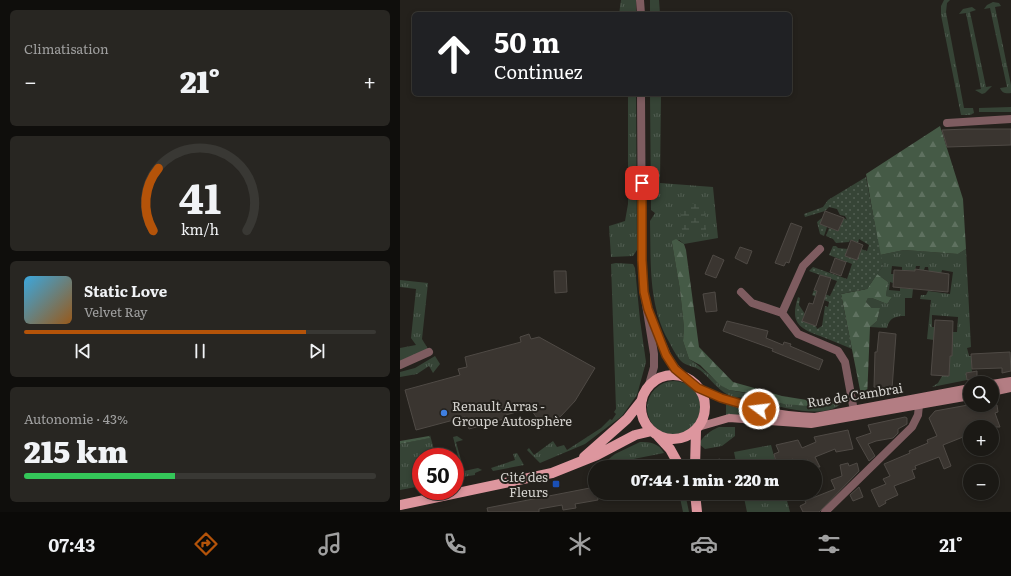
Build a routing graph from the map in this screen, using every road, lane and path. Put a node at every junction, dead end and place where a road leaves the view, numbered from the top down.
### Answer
1 (640, 0) edge
2 (641, 12) edge
3 (641, 96) edge
4 (1011, 119) edge
5 (947, 123) dead end
6 (820, 249) dead end
7 (741, 292) dead end
8 (648, 309) junction
9 (782, 314) junction
10 (429, 352) dead end
11 (400, 365) edge
12 (684, 377) junction
13 (1011, 381) edge
14 (999, 383) edge
15 (648, 388) junction
16 (698, 388) junction
17 (1011, 388) edge
18 (963, 389) edge
19 (999, 391) edge
20 (963, 397) edge
21 (642, 400) junction
22 (920, 405) junction
23 (854, 411) junction
24 (697, 428) junction
25 (654, 433) junction
26 (676, 460) edge
27 (695, 460) edge
28 (578, 462) junction
29 (695, 500) edge
30 (400, 505) edge
31 (698, 512) edge
32 (825, 512) edge

1 - 2 street
3 - 8 street
4 - 5 street
6 - 9 street
7 - 9 street
8 - 12 street
8 - 15 street
9 - 23 street
10 - 11 street
12 - 15 main road
12 - 16 main road
13 - 14 main road
15 - 21 main road
16 - 23 main road, Rue de Cambrai
16 - 24 main road
17 - 19 main road
18 - 23 main road, Rue de Cambrai
20 - 22 main road, Rue de Cambrai
21 - 25 main road
21 - 28 main road
22 - 24 main road, Rue de Cambrai
22 - 32 street
24 - 25 main road
24 - 27 main road
25 - 26 main road
25 - 28 main road
28 - 30 main road
29 - 31 main road

